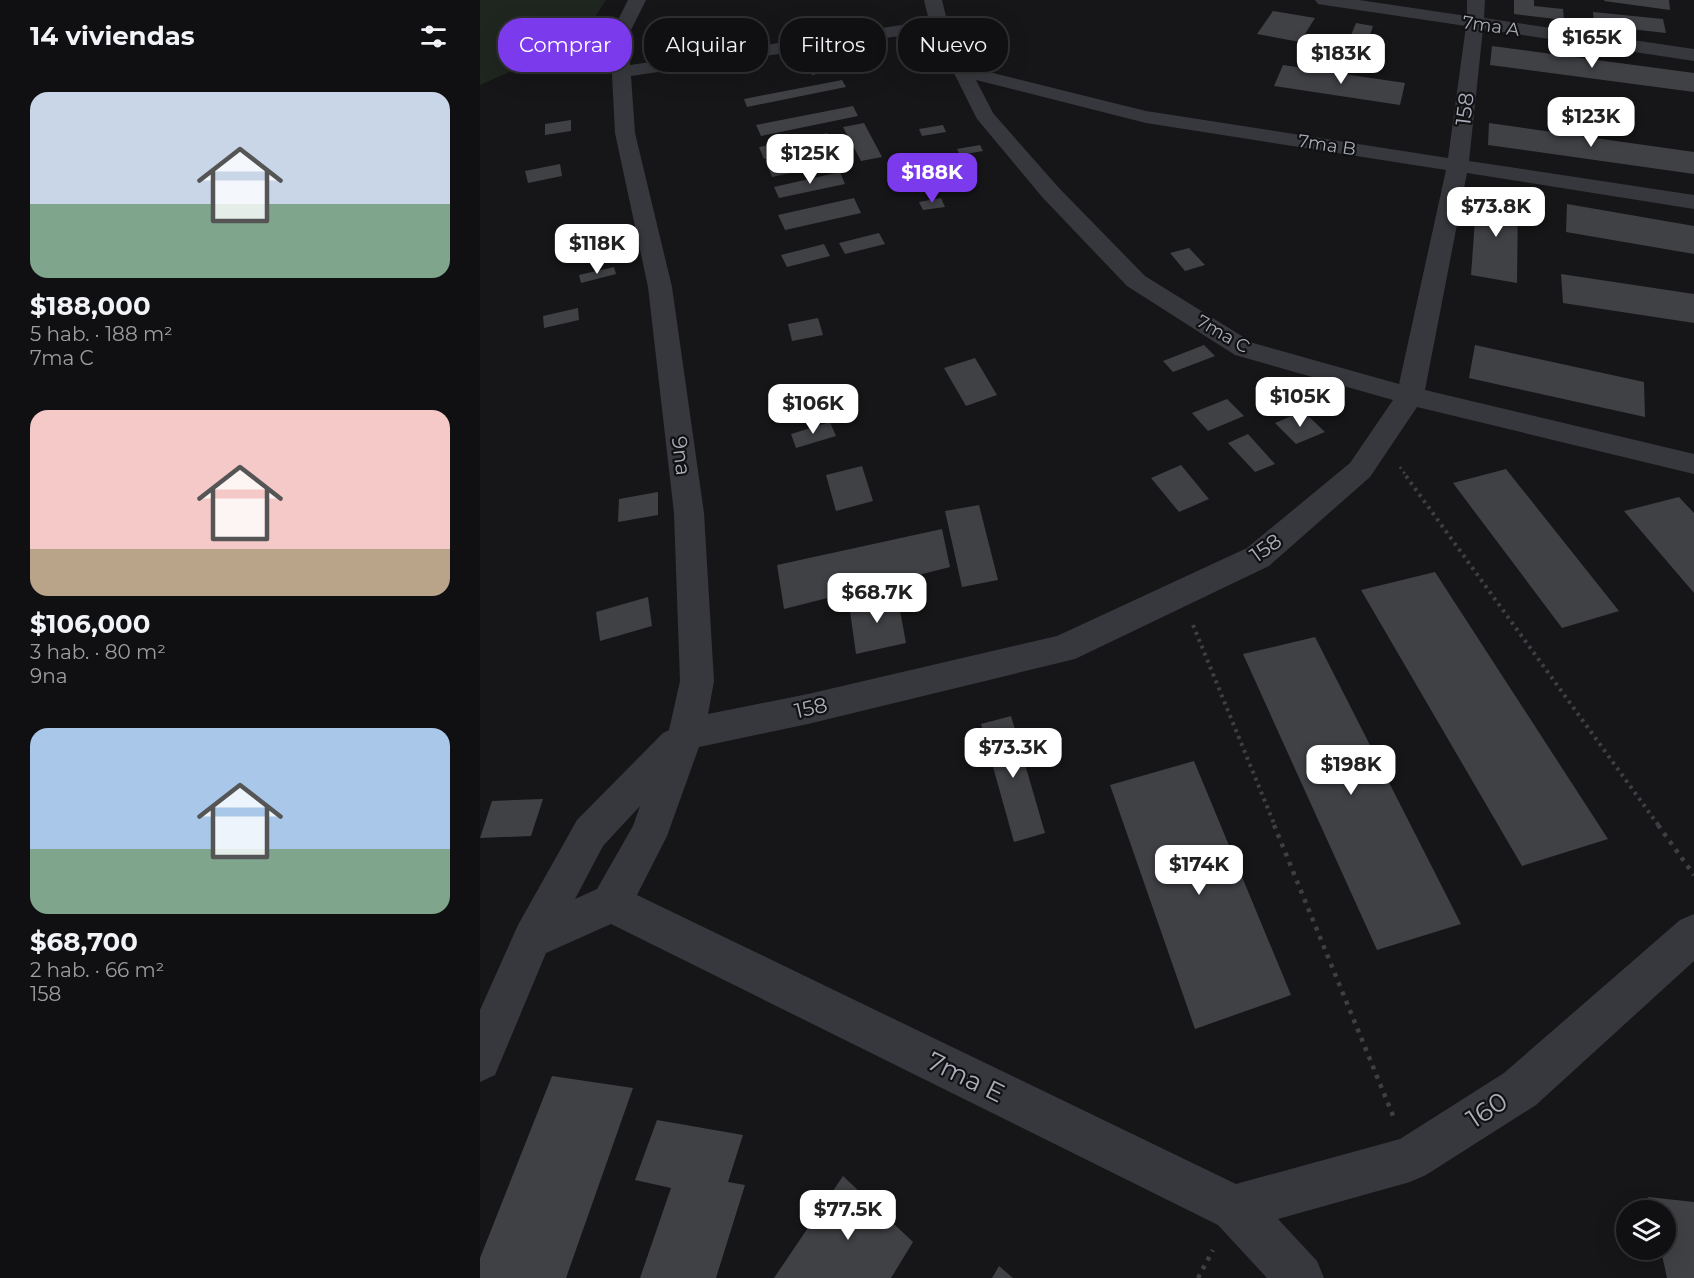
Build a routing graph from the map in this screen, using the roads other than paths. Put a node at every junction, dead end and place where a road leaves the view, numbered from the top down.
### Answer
1 (637, 0) edge
2 (933, 0) edge
3 (1324, 0) edge
4 (1476, 0) edge
5 (628, 18) edge
6 (937, 18) edge
7 (1475, 24) junction
8 (898, 31) edge
9 (1694, 55) edge
10 (632, 70) edge
11 (621, 72) edge
12 (963, 72) edge
13 (967, 72) edge
14 (1458, 165) junction
15 (1694, 202) edge
16 (1410, 396) junction
17 (1694, 464) edge
18 (686, 734) junction
19 (611, 903) junction
20 (1694, 934) edge
21 (532, 939) junction
22 (480, 1060) edge
23 (1235, 1208) junction
24 (1300, 1278) edge

1 - 5 street, 9na
2 - 6 street, 7ma C
3 - 7 street, 7ma A
4 - 7 street, 158
7 - 9 street, 7ma A
7 - 14 street, 158
8 - 10 street
11 - 18 street, 9na
12 - 16 street, 7ma C
13 - 14 street, 7ma B
14 - 15 street, 7ma B
14 - 16 street, 158
16 - 17 street, 7ma C
16 - 18 street, 158
18 - 19 street, 9na
18 - 21 street
19 - 21 street
19 - 23 street, 7ma E
20 - 23 street, 160
21 - 22 street
23 - 24 street, 7ma E

